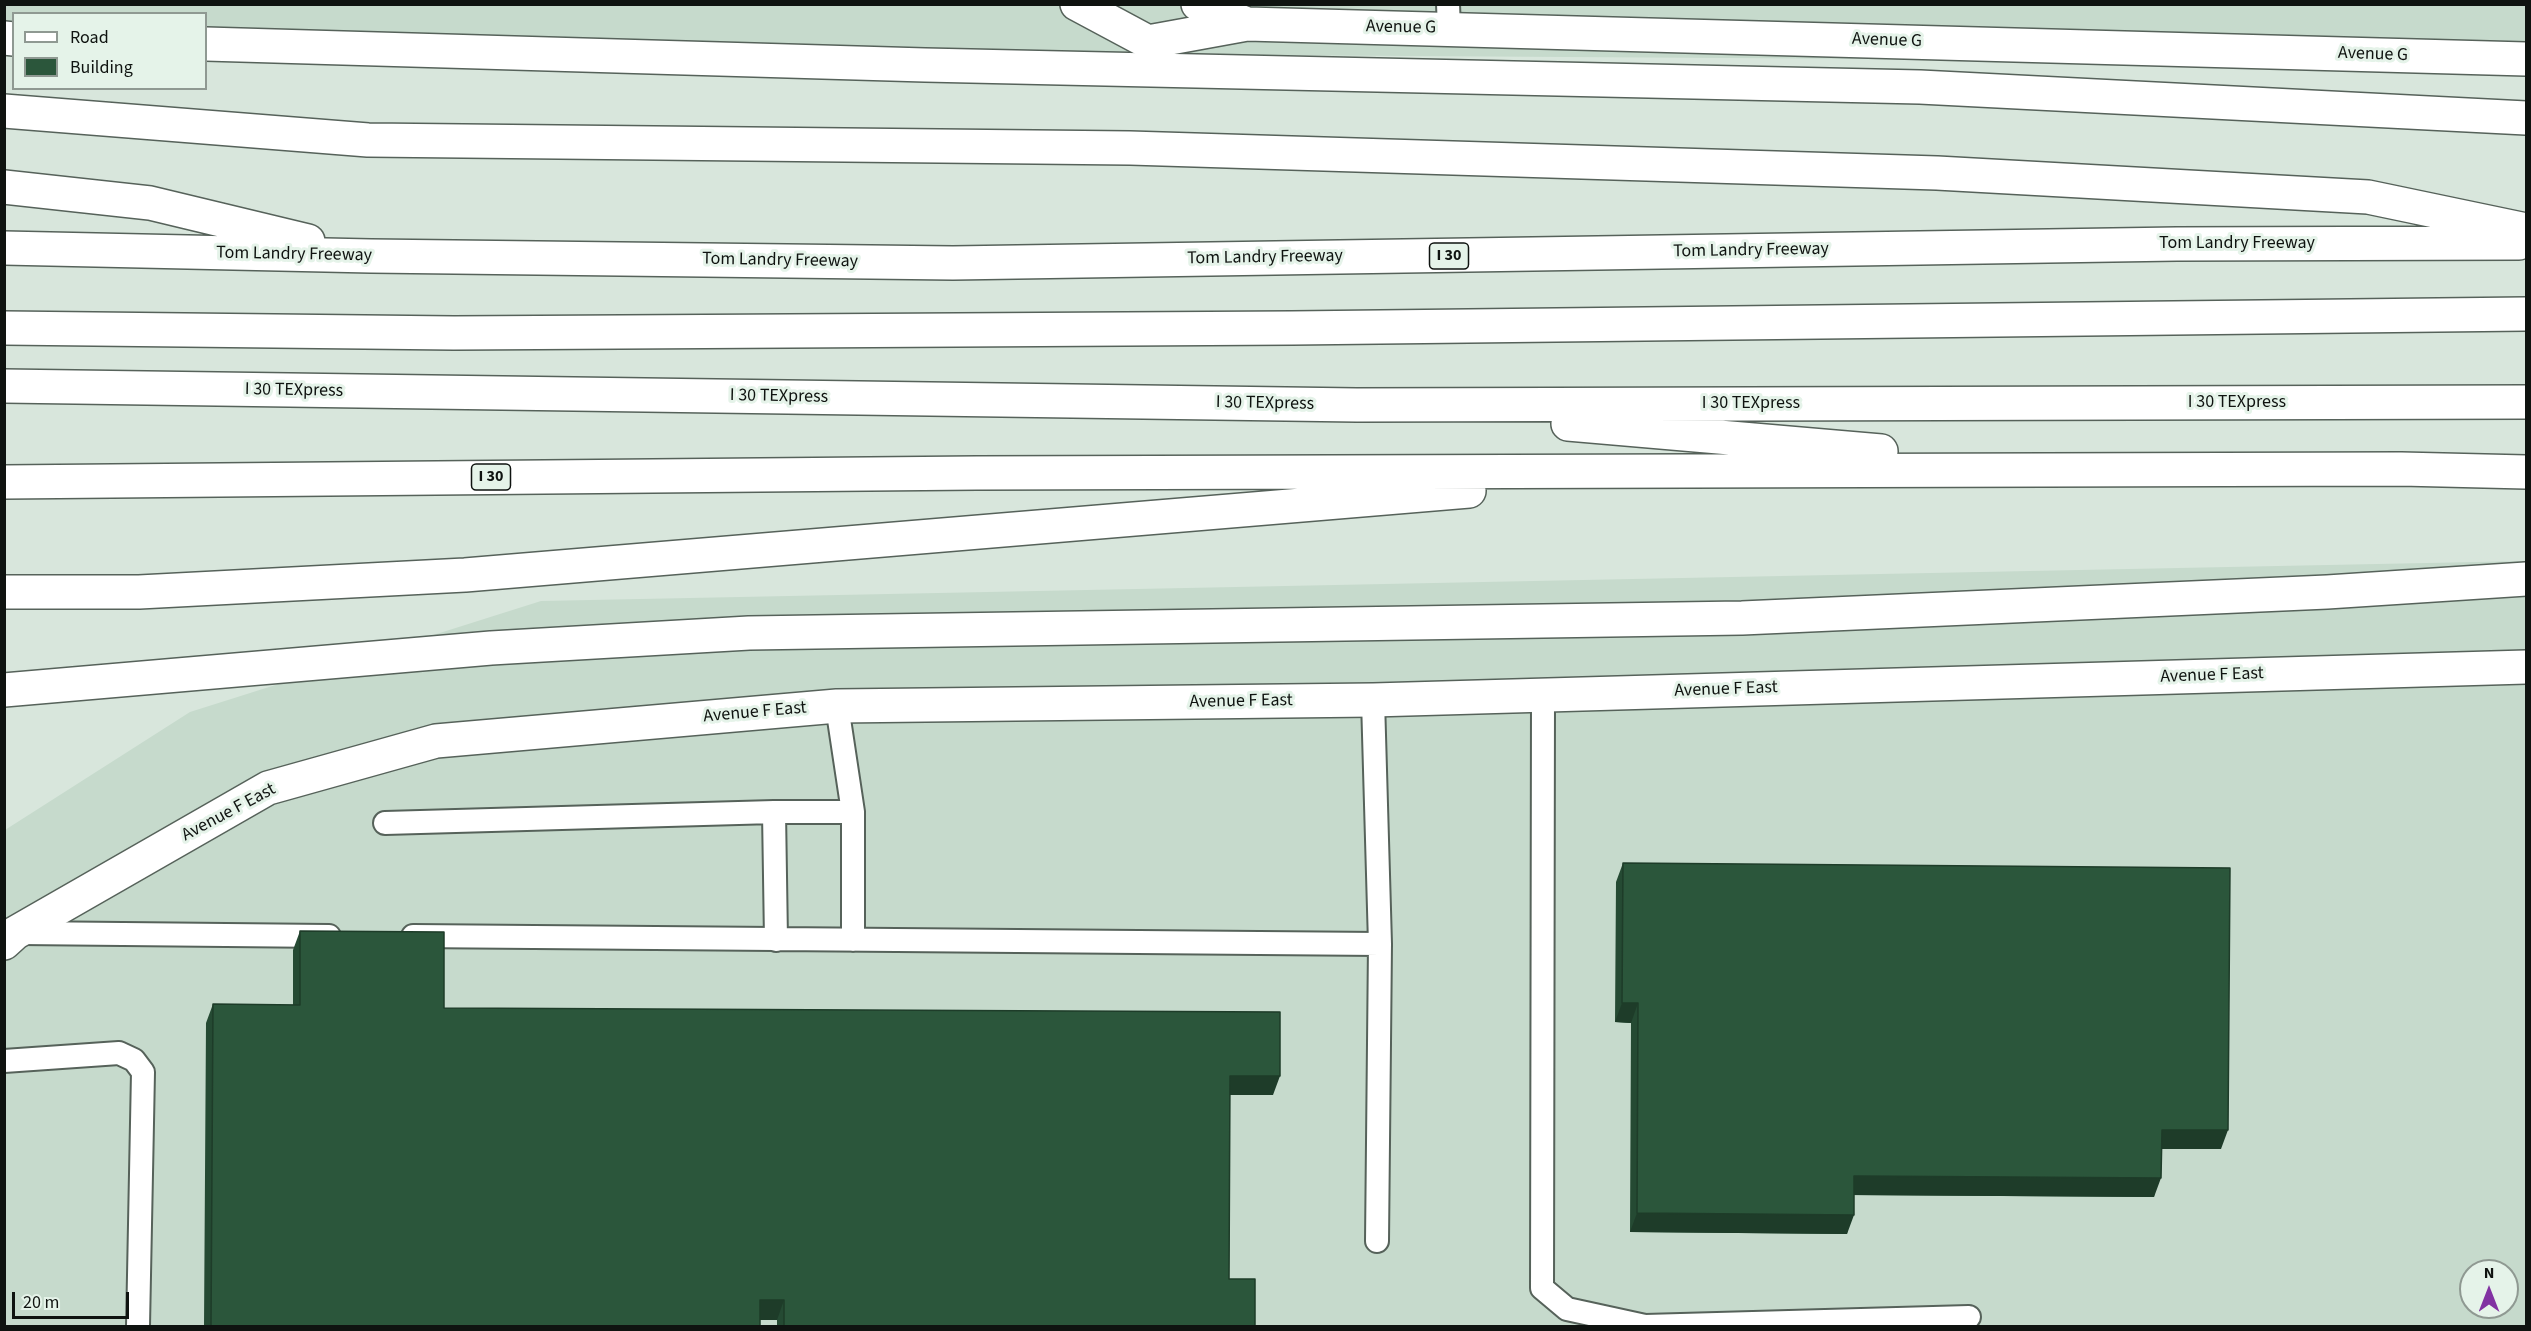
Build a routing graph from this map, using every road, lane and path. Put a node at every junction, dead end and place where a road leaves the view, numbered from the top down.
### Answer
1 (1077, 4) edge
2 (1198, 4) edge
3 (1448, 17) edge
4 (1247, 24) junction
5 (207, 44) edge
6 (2526, 59) edge
7 (4, 111) edge
8 (2526, 118) edge
9 (4, 187) edge
10 (2526, 230) edge
11 (2526, 243) edge
12 (4, 248) edge
13 (371, 256) junction
14 (2526, 314) edge
15 (4, 328) edge
16 (4, 386) edge
17 (2526, 402) edge
18 (1357, 405) junction
19 (2091, 469) junction
20 (1711, 471) junction
21 (2526, 472) edge
22 (4, 482) edge
23 (2526, 579) edge
24 (4, 592) edge
25 (2526, 667) edge
26 (4, 690) edge
27 (1543, 696) junction
28 (1373, 700) junction
29 (837, 706) junction
30 (774, 812) junction
31 (853, 812) junction
32 (385, 823) dead end
33 (348, 936) edge
34 (396, 936) edge
35 (10, 938) edge
36 (776, 940) junction
37 (853, 940) junction
38 (1380, 944) junction
39 (4, 1061) edge
40 (1377, 1241) dead end
41 (1969, 1317) dead end
42 (138, 1326) edge

1 - 4 main road, Avenue G
2 - 4 main road, Avenue G
3 - 4 main road, Avenue G
3 - 6 main road, Avenue G
5 - 8 main road
7 - 10 main road
9 - 13 main road
11 - 13 main road, Tom Landry Freeway / I 30
12 - 13 main road, Tom Landry Freeway / I 30
14 - 15 main road
16 - 18 main road, I 30 TEXpress
17 - 18 main road, I 30 TEXpress
18 - 19 main road
19 - 20 main road, I 30
19 - 21 main road, I 30
20 - 22 main road, I 30
20 - 24 main road
23 - 26 main road
25 - 27 main road, Avenue F East
27 - 28 main road, Avenue F East
27 - 41 lane
28 - 29 main road, Avenue F East
28 - 38 lane
29 - 31 lane
29 - 35 main road, Avenue F East
30 - 31 lane
30 - 32 lane
30 - 36 lane
31 - 37 lane
33 - 35 lane
34 - 36 lane
36 - 37 lane
37 - 38 lane
38 - 40 lane
39 - 42 lane

